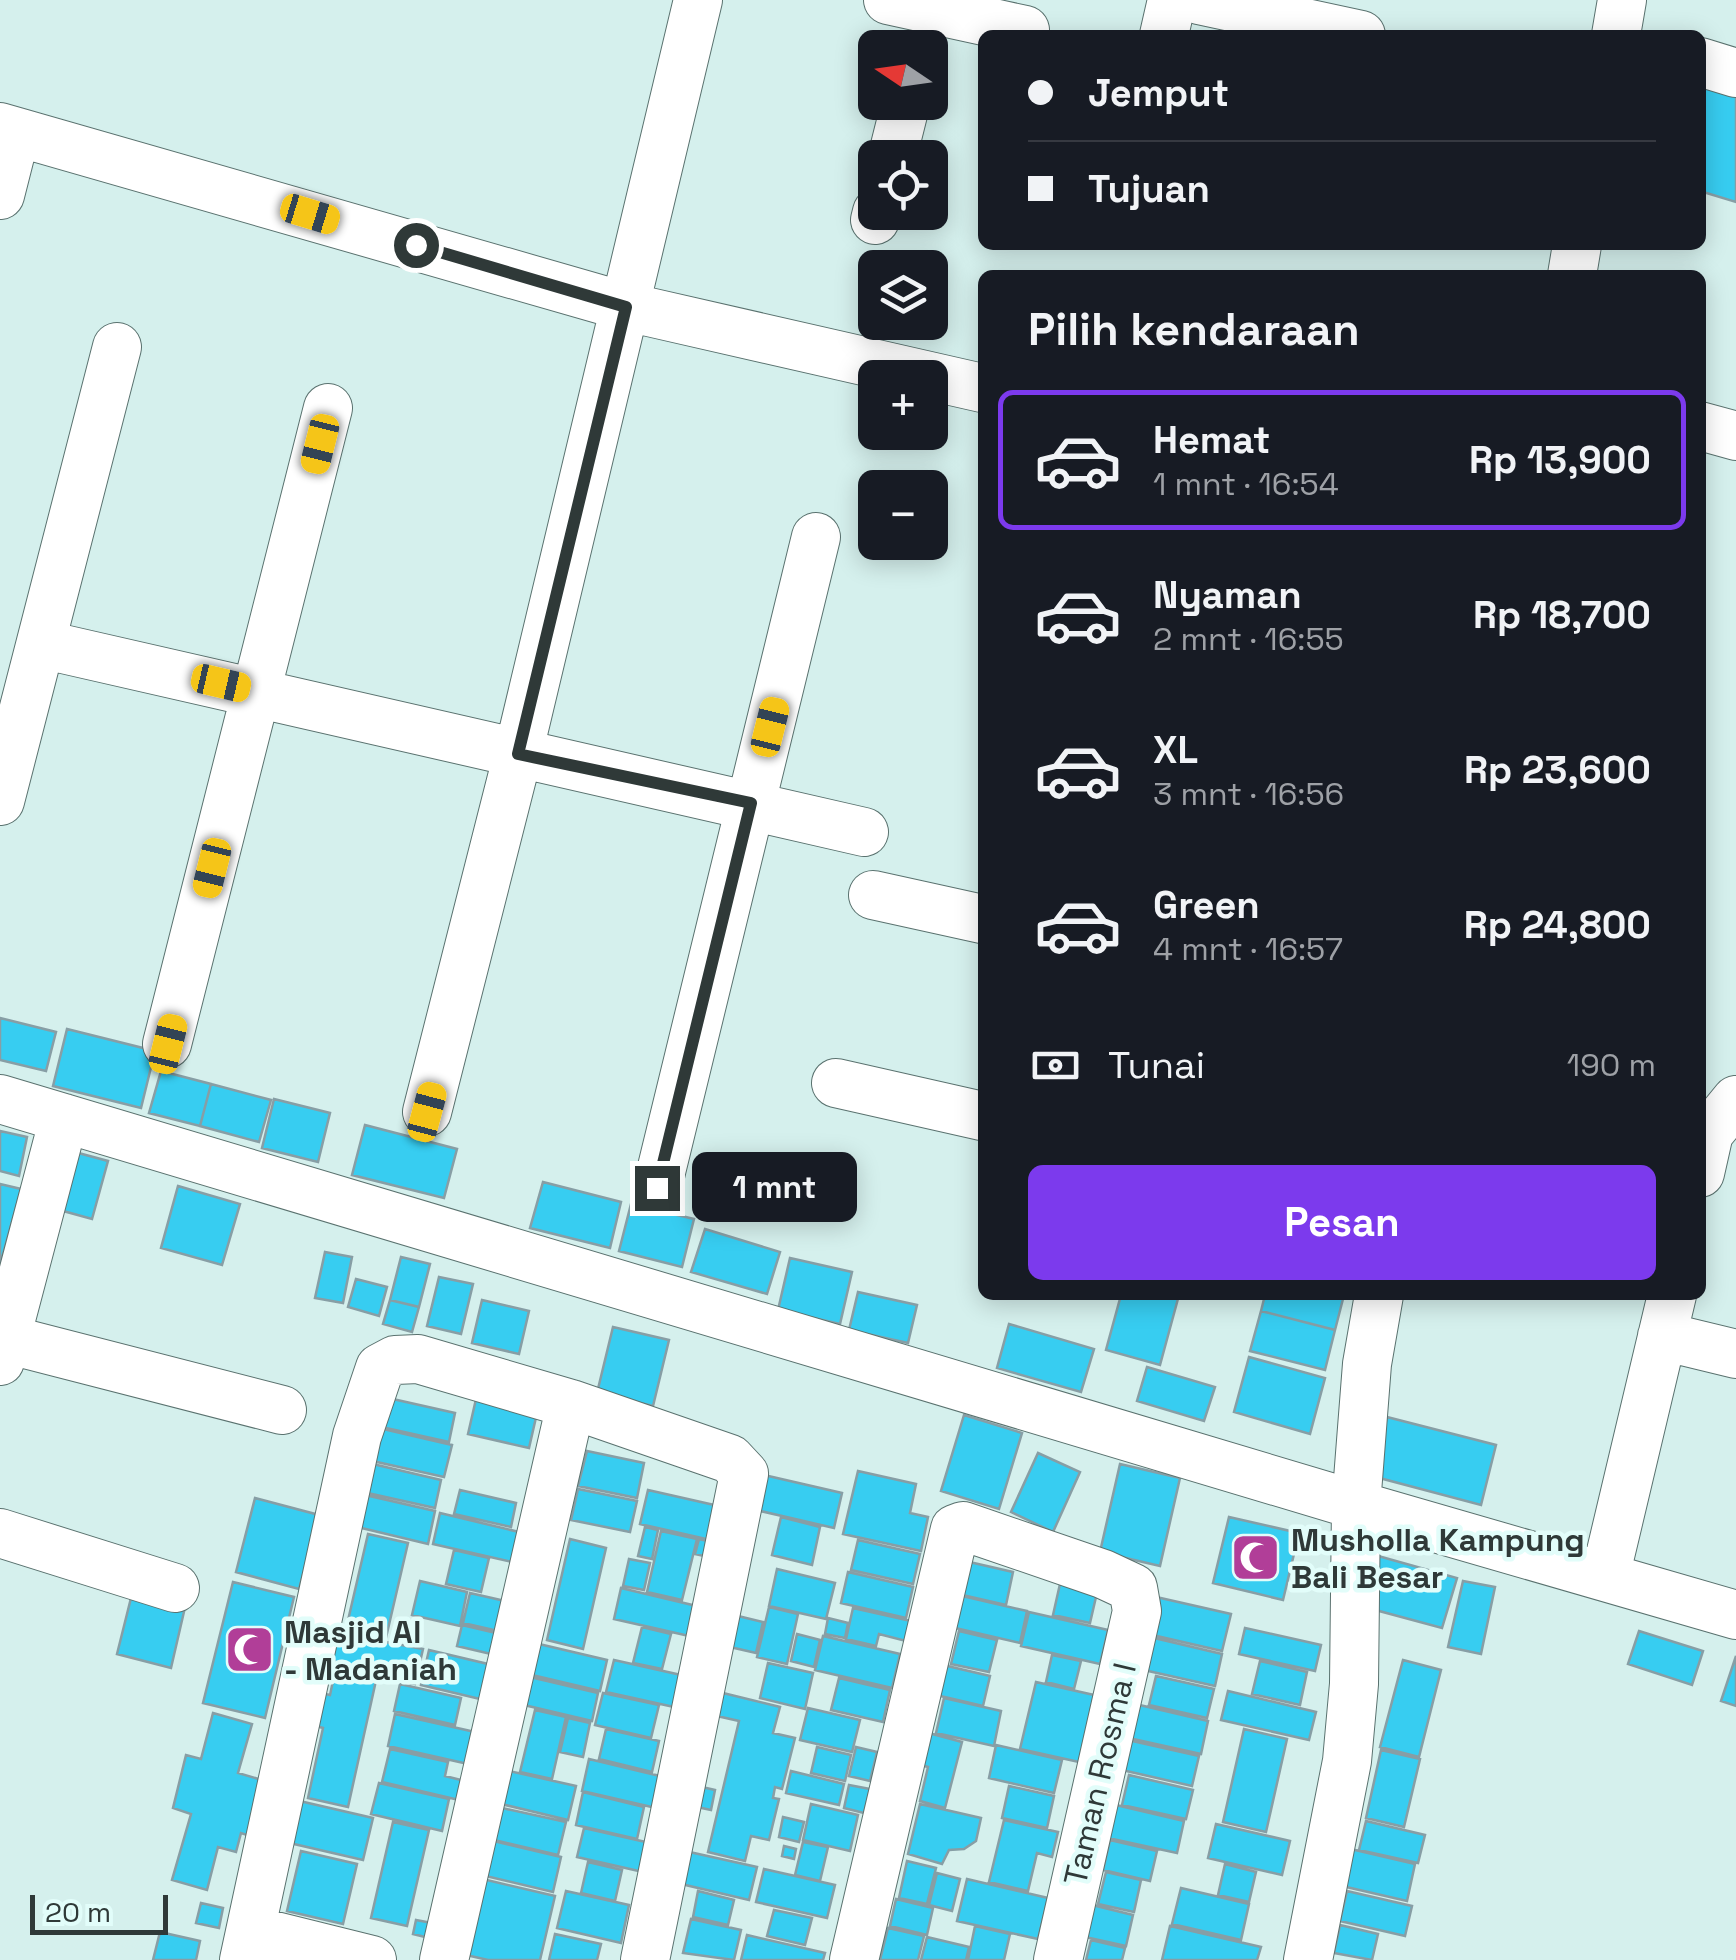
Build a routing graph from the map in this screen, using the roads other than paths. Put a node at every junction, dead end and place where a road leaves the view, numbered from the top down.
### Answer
1 (698, 0) edge
2 (1172, 0) edge
3 (1199, 0) edge
4 (1622, 0) edge
5 (913, 19) edge
6 (1303, 20) edge
7 (1024, 30) dead end
8 (1165, 30) edge
9 (1341, 30) edge
10 (1617, 30) edge
11 (1706, 64) edge
12 (1736, 73) edge
13 (8, 130) edge
14 (0, 195) edge
15 (626, 307) junction
16 (117, 347) dead end
17 (978, 387) edge
18 (328, 408) dead end
19 (1706, 428) edge
20 (1736, 436) edge
21 (816, 537) dead end
22 (41, 644) junction
23 (257, 691) junction
24 (518, 754) junction
25 (0, 801) edge
26 (751, 803) junction
27 (864, 832) dead end
28 (874, 895) dead end
29 (978, 918) edge
30 (168, 1044) dead end
31 (836, 1083) dead end
32 (0, 1100) edge
33 (1736, 1100) edge
34 (427, 1112) dead end
35 (978, 1115) edge
36 (64, 1118) junction
37 (1706, 1146) edge
38 (657, 1188) dead end
39 (1379, 1300) edge
40 (1667, 1316) edge
41 (3, 1350) edge
42 (1736, 1354) edge
43 (572, 1404) junction
44 (282, 1410) dead end
45 (1356, 1505) junction
46 (0, 1532) edge
47 (1605, 1577) junction
48 (175, 1588) dead end
49 (1736, 1615) edge
50 (248, 1945) edge
51 (372, 1960) edge
52 (444, 1960) edge
53 (645, 1960) edge
54 (854, 1960) edge
55 (1058, 1960) edge
56 (1308, 1960) edge

1 - 15 street
2 - 8 street
3 - 6 street
4 - 10 street
5 - 7 street
6 - 9 street
11 - 12 street
13 - 14 street
13 - 15 street
15 - 17 street
15 - 24 street
16 - 22 street
18 - 23 street
19 - 20 street
21 - 26 street
22 - 23 street
22 - 25 street
23 - 24 street
23 - 30 street
24 - 26 street
24 - 34 street
26 - 27 street
26 - 38 street
28 - 29 street
31 - 35 street
32 - 36 street
33 - 37 street
36 - 41 street
36 - 45 street
39 - 45 street
40 - 42 street
40 - 47 street
41 - 44 street
43 - 50 street
43 - 52 street
43 - 53 street
45 - 47 street
45 - 56 street
46 - 48 street
47 - 49 street
50 - 51 street
54 - 55 street, Taman Rosma I

